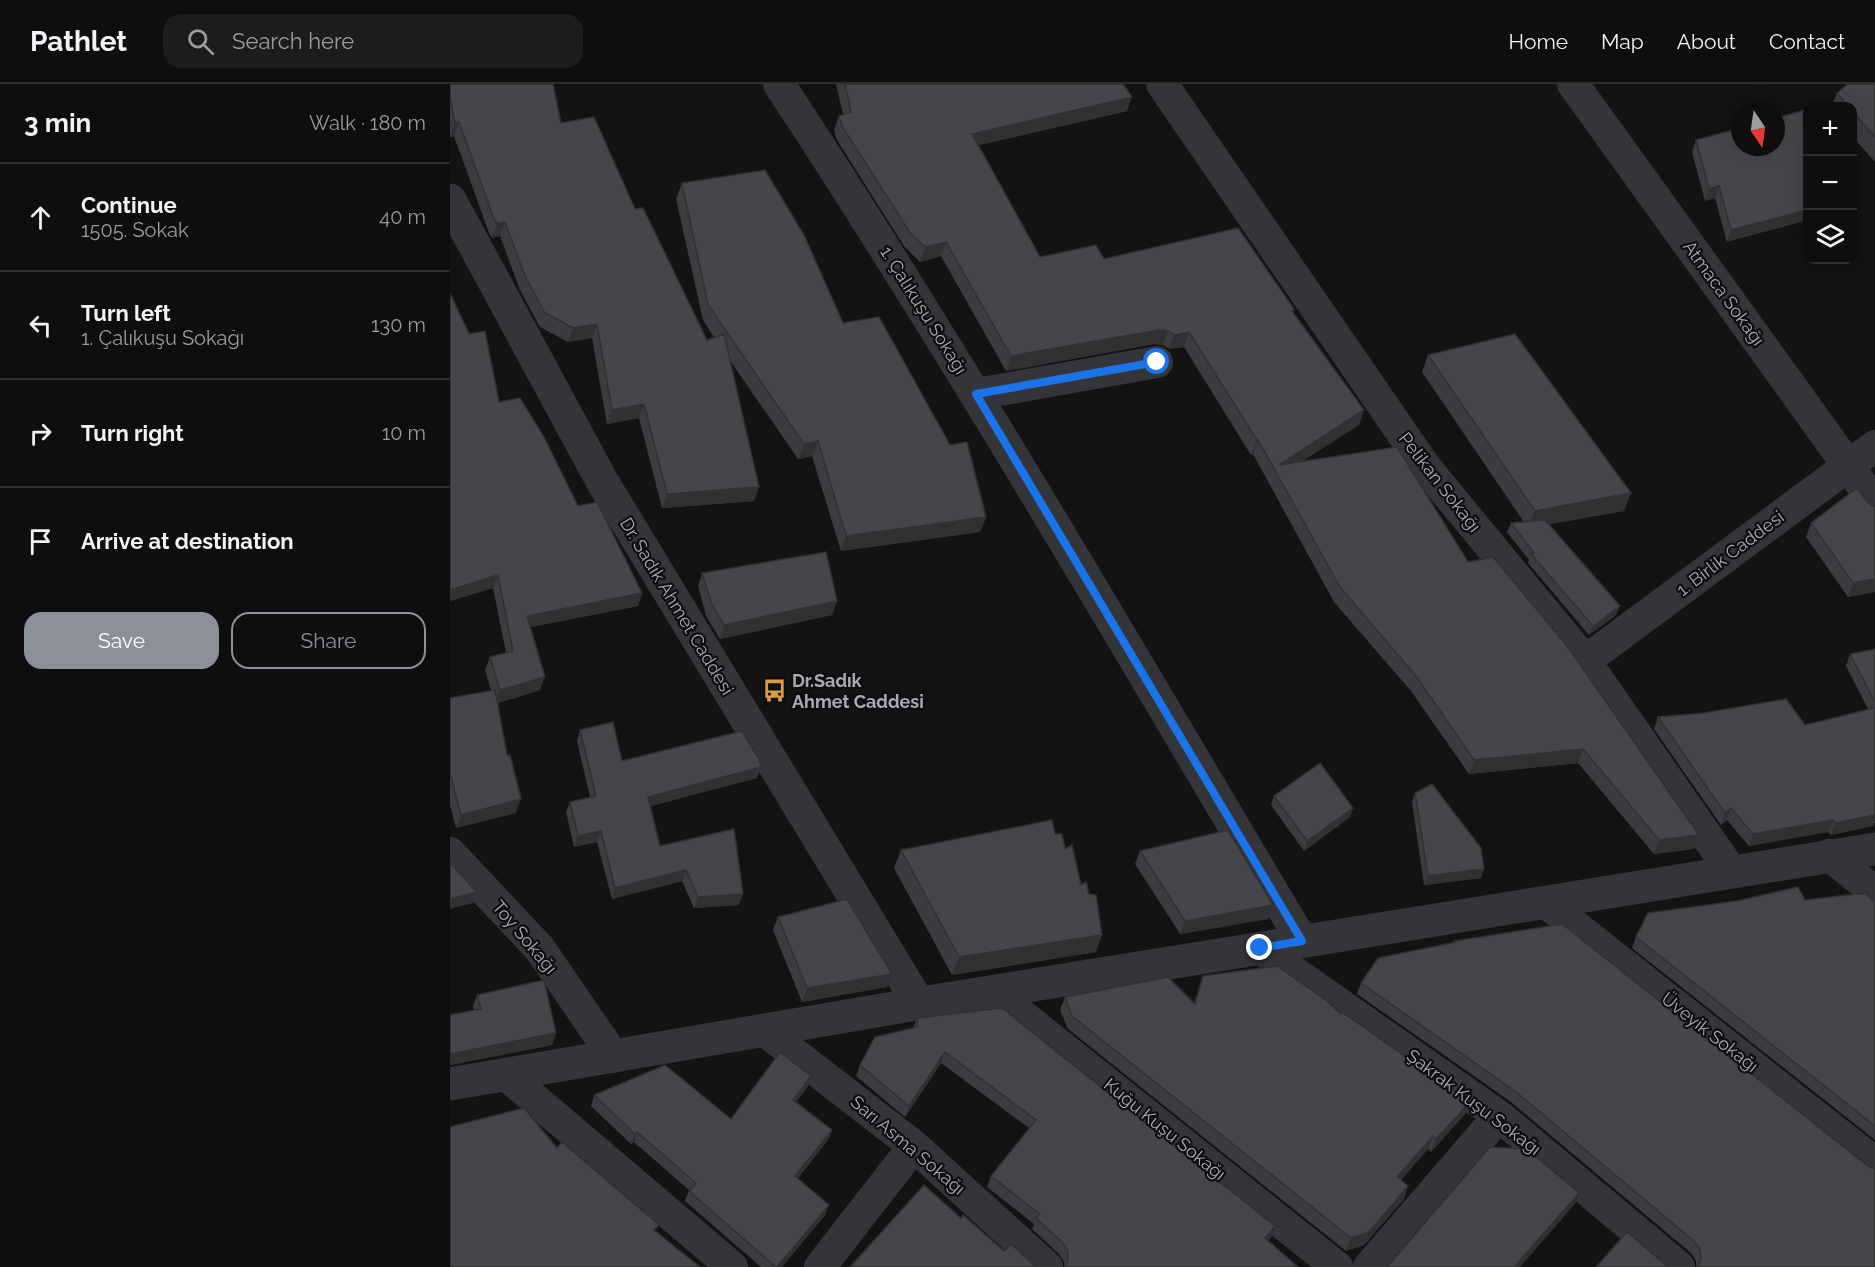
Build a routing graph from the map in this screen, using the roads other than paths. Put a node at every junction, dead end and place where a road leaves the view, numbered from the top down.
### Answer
1 (779, 84) edge
2 (1162, 84) edge
3 (1573, 84) edge
4 (450, 200) edge
5 (1157, 362) dead end
6 (976, 394) junction
7 (1875, 446) edge
8 (1848, 464) junction
9 (1875, 503) edge
10 (1585, 661) junction
11 (1875, 849) edge
12 (450, 853) edge
13 (1829, 855) junction
14 (1731, 871) junction
15 (1875, 892) edge
16 (1545, 902) junction
17 (1302, 941) junction
18 (1260, 948) junction
19 (993, 992) junction
20 (919, 1004) junction
21 (764, 1030) junction
22 (614, 1057) junction
23 (505, 1074) junction
24 (450, 1084) edge
25 (1499, 1116) junction
26 (914, 1146) junction
27 (1875, 1163) edge
28 (732, 1267) edge
29 (820, 1267) edge
30 (1047, 1267) edge
31 (1337, 1267) edge
32 (1369, 1267) edge
33 (1679, 1267) edge

1 - 6 street, 1. Çalıkuşu Sokağı
2 - 10 street, Pelikan Sokağı
3 - 8 street, Atmaca Sokağı
4 - 20 street, Dr. Sadık Ahmet Caddesi
5 - 6 street
6 - 17 street, 1. Çalıkuşu Sokağı
7 - 8 street, 1. Birlik Caddesi
8 - 9 street, Atmaca Sokağı
8 - 10 street, 1. Birlik Caddesi
10 - 14 street, Pelikan Sokağı
11 - 13 street
12 - 22 street, Toy Sokağı
13 - 14 street
13 - 15 street
14 - 16 street
16 - 17 street
16 - 27 street, Üveyik Sokağı
17 - 18 street
18 - 19 street
18 - 25 street, Şakrak Kuşu Sokağı
19 - 20 street
19 - 31 street, Kuğu Kuşu Sokağı
20 - 21 street
21 - 22 street
21 - 26 street, Sarı Asma Sokağı
22 - 23 street
23 - 24 street
23 - 28 street
25 - 32 street
25 - 33 street, Şakrak Kuşu Sokağı
26 - 29 street
26 - 30 street, Sarı Asma Sokağı

